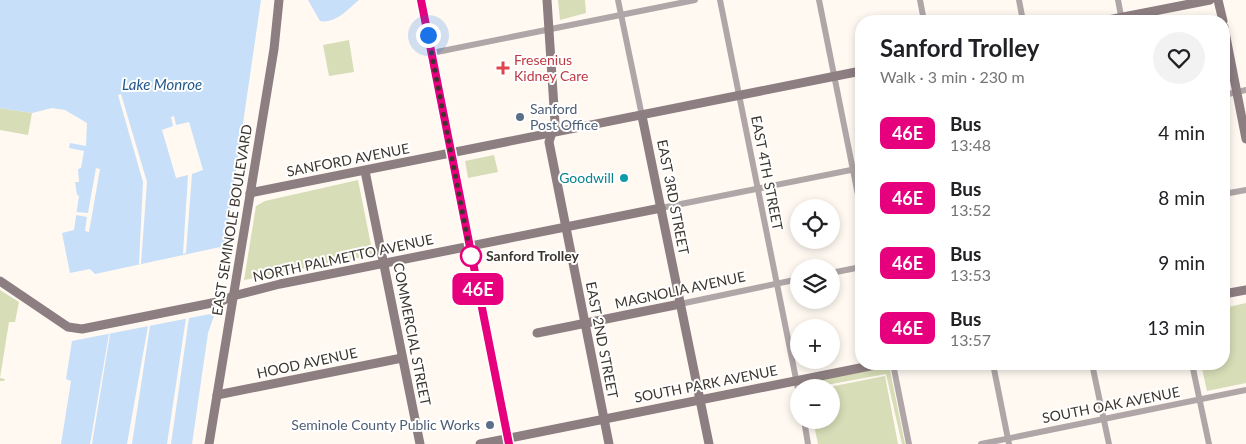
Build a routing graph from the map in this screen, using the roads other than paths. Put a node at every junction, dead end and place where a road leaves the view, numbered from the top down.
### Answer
1 (279, 0) edge
2 (421, 0) edge
3 (547, 0) edge
4 (618, 0) edge
5 (695, 0) edge
6 (720, 0) edge
7 (819, 0) edge
8 (920, 0) edge
9 (1019, 0) edge
10 (1118, 0) edge
11 (1210, 0) edge
12 (1218, 0) edge
13 (621, 15) junction
14 (923, 15) edge
15 (1022, 15) edge
16 (1121, 15) edge
17 (1141, 15) edge
18 (1222, 15) edge
19 (548, 30) junction
20 (1230, 50) edge
21 (432, 53) junction
22 (855, 72) edge
23 (835, 77) junction
24 (1241, 91) edge
25 (739, 97) junction
26 (642, 116) junction
27 (552, 134) junction
28 (1246, 139) edge
29 (451, 154) junction
30 (853, 170) junction
31 (365, 172) junction
32 (855, 180) edge
33 (757, 189) junction
34 (1246, 190) edge
35 (250, 193) junction
36 (1230, 193) edge
37 (662, 208) junction
38 (566, 226) junction
39 (470, 246) junction
40 (384, 263) junction
41 (855, 268) edge
42 (840, 271) edge
43 (0, 281) edge
44 (790, 281) edge
45 (776, 284) junction
46 (1246, 290) edge
47 (1230, 293) edge
48 (233, 296) junction
49 (680, 304) junction
50 (585, 324) junction
51 (538, 334) dead end
52 (402, 358) junction
53 (855, 369) edge
54 (894, 370) edge
55 (994, 370) edge
56 (1093, 370) edge
57 (1193, 370) edge
58 (796, 379) edge
59 (801, 379) edge
60 (790, 381) edge
61 (1246, 390) edge
62 (217, 395) junction
63 (700, 400) junction
64 (1200, 400) junction
65 (1104, 418) junction
66 (604, 419) junction
67 (806, 429) edge
68 (509, 441) edge
69 (1008, 442) edge
70 (209, 444) edge
71 (420, 444) edge
72 (480, 444) edge
73 (609, 444) edge
74 (709, 444) edge
75 (808, 444) edge
76 (908, 444) edge
77 (981, 444) edge
78 (1109, 444) edge
79 (1209, 444) edge

1 - 35 street, EAST SEMINOLE BOULEVARD
2 - 21 street
3 - 19 street, EAST 2ND STREET
4 - 13 street, EAST 3RD STREET
5 - 13 street
6 - 25 street, EAST 4TH STREET
7 - 23 street
8 - 14 street
9 - 15 street
10 - 16 street
11 - 17 street
12 - 18 street
13 - 19 street
13 - 26 street, EAST 3RD STREET
19 - 21 street
19 - 27 street, EAST 2ND STREET
20 - 24 street
21 - 29 street
22 - 23 street, SANFORD AVENUE
23 - 25 street, SANFORD AVENUE
23 - 30 street
24 - 28 street
25 - 26 street, SANFORD AVENUE
25 - 33 street, EAST 4TH STREET
26 - 27 street, SANFORD AVENUE
26 - 37 street, EAST 3RD STREET
27 - 29 street, SANFORD AVENUE
27 - 38 street, EAST 2ND STREET
29 - 31 street, SANFORD AVENUE
29 - 39 street
30 - 32 street
30 - 33 street
31 - 35 street, SANFORD AVENUE
31 - 40 street, COMMERCIAL STREET
33 - 37 street
33 - 45 street, EAST 4TH STREET
34 - 36 street
35 - 48 street, EAST SEMINOLE BOULEVARD
37 - 38 street, NORTH PALMETTO AVENUE
37 - 49 street, EAST 3RD STREET
38 - 39 street, NORTH PALMETTO AVENUE
38 - 50 street, EAST 2ND STREET
39 - 40 street, NORTH PALMETTO AVENUE
39 - 68 street
40 - 48 street, NORTH PALMETTO AVENUE
40 - 52 street, COMMERCIAL STREET
41 - 42 street
43 - 48 street, NORTH PALMETTO AVENUE
44 - 45 street, MAGNOLIA AVENUE
45 - 49 street, MAGNOLIA AVENUE
45 - 58 street, EAST 4TH STREET
46 - 47 street
48 - 62 street, EAST SEMINOLE BOULEVARD
49 - 50 street, MAGNOLIA AVENUE
49 - 63 street, EAST 3RD STREET
50 - 51 street, MAGNOLIA AVENUE
50 - 66 street, EAST 2ND STREET
52 - 62 street, HOOD AVENUE
52 - 71 street, COMMERCIAL STREET
53 - 59 street, SOUTH PARK AVENUE
54 - 76 street
55 - 69 street
56 - 65 street
57 - 64 street
60 - 63 street, SOUTH PARK AVENUE
61 - 64 street, SOUTH OAK AVENUE
62 - 70 street, EAST SEMINOLE BOULEVARD
63 - 66 street, SOUTH PARK AVENUE
63 - 74 street, EAST 3RD STREET
64 - 65 street, SOUTH OAK AVENUE
64 - 79 street
65 - 69 street, SOUTH OAK AVENUE
65 - 78 street
66 - 68 street, SOUTH PARK AVENUE
66 - 73 street, EAST 2ND STREET
67 - 75 street
68 - 72 street, SOUTH PARK AVENUE
69 - 77 street, SOUTH OAK AVENUE

